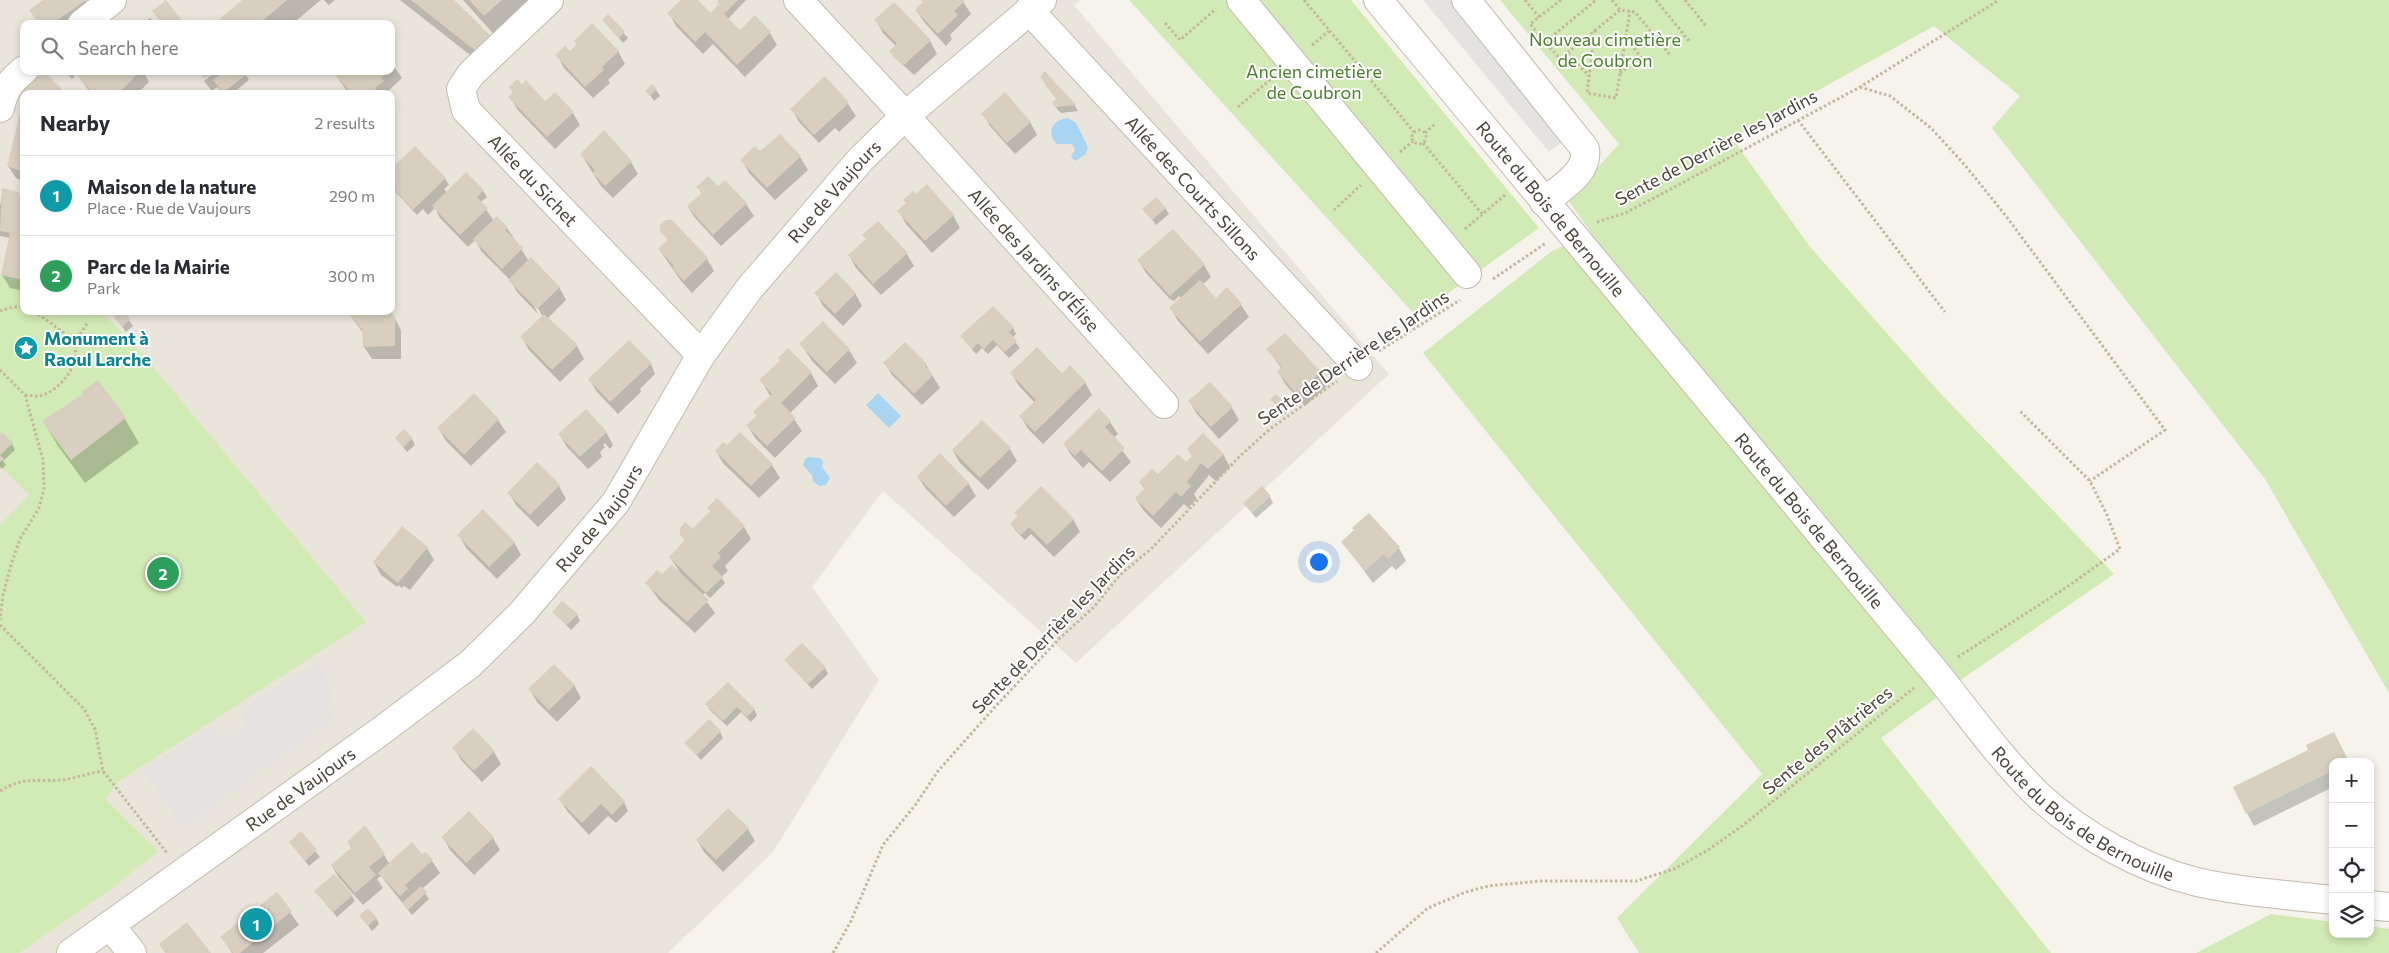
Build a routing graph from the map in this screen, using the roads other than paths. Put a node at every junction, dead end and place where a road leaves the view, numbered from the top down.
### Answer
1 (112, 0) edge
2 (549, 0) edge
3 (798, 0) edge
4 (1378, 0) edge
5 (1466, 0) edge
6 (1230, 3) edge
7 (1035, 5) edge
8 (87, 20) edge
9 (905, 116) junction
10 (1544, 202) junction
11 (1473, 284) road end
12 (701, 355) junction
13 (1358, 366) road end
14 (1164, 404) dead end
15 (2329, 900) edge
16 (2374, 905) edge
17 (2389, 907) edge
18 (110, 925) junction
19 (71, 953) edge
20 (132, 953) edge

1 - 8 street
2 - 12 street, Allée du Sichet
3 - 9 street, Allée des Jardins d'Élise
4 - 10 street, Route du Bois de Bernouille
5 - 10 street
6 - 11 street
7 - 9 street, Rue de Vaujours
7 - 13 street, Allée des Courts Sillons
9 - 12 street, Rue de Vaujours
9 - 14 street, Allée des Jardins d'Élise
10 - 15 street, Route du Bois de Bernouille
12 - 18 street, Rue de Vaujours
16 - 17 street
18 - 19 street, Rue de Vaujours
18 - 20 street

